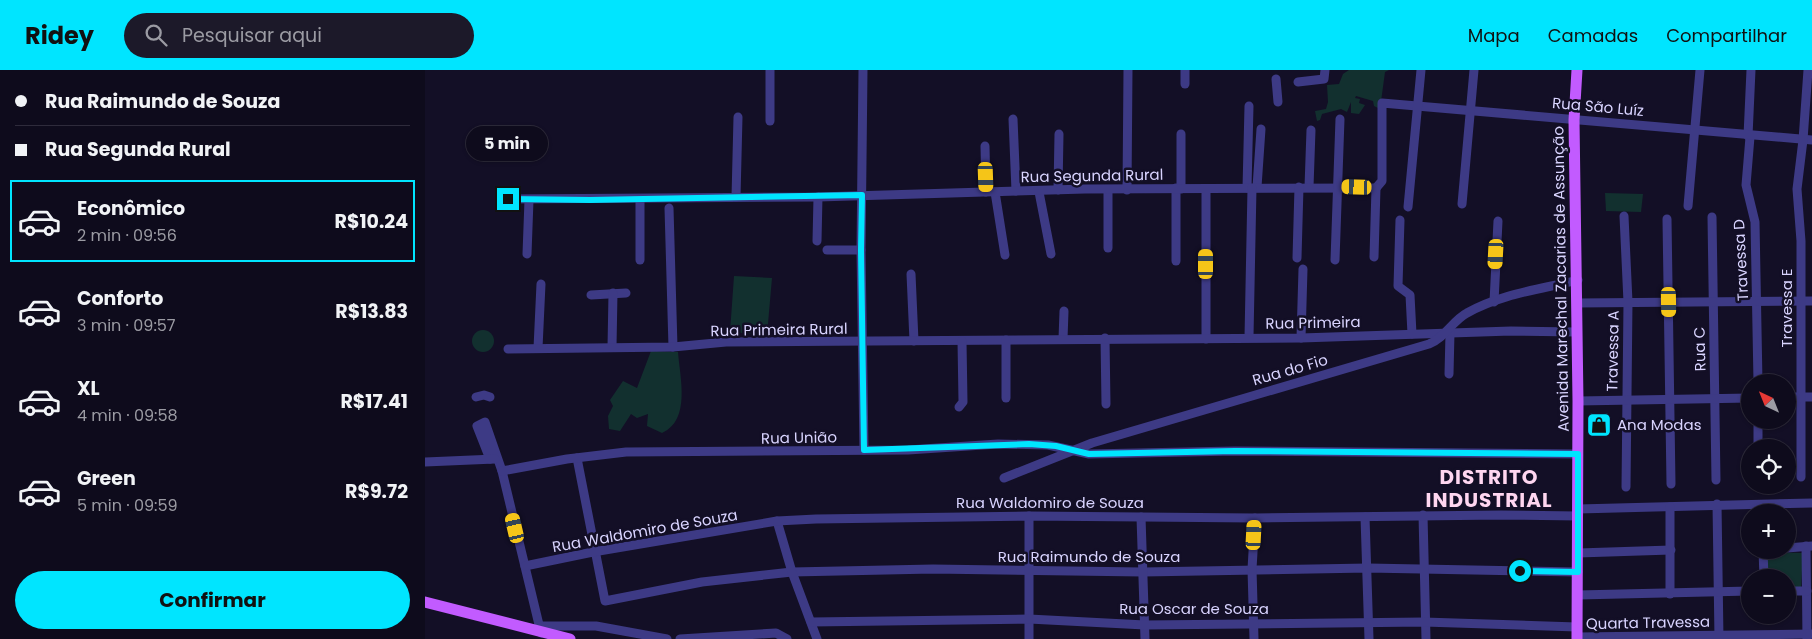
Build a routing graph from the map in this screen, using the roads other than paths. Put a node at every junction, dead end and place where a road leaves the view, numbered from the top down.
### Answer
1 (770, 70) edge
2 (863, 70) edge
3 (1128, 70) edge
4 (1185, 70) edge
5 (1325, 70) edge
6 (1421, 70) edge
7 (1474, 70) edge
8 (1577, 70) edge
9 (1700, 70) edge
10 (1751, 70) edge
11 (1808, 70) edge
12 (1277, 79) dead end
13 (1298, 82) dead end
14 (1185, 84) dead end
15 (1278, 102) dead end
16 (1249, 106) dead end
17 (1418, 107) junction
18 (1469, 109) junction
19 (738, 117) dead end
20 (1013, 120) dead end
21 (1340, 120) dead end
22 (1574, 120) junction
23 (770, 121) dead end
24 (1261, 129) dead end
25 (1696, 129) junction
26 (1311, 130) dead end
27 (1059, 134) dead end
28 (1181, 134) dead end
29 (1749, 136) junction
30 (1808, 140) edge
31 (985, 146) dead end
32 (1299, 187) junction
33 (1309, 187) junction
34 (1338, 187) junction
35 (1252, 188) junction
36 (1376, 188) junction
37 (1178, 189) junction
38 (1206, 189) junction
39 (1058, 190) junction
40 (1108, 190) junction
41 (1127, 190) junction
42 (990, 192) junction
43 (1016, 192) junction
44 (1039, 192) junction
45 (862, 195) junction
46 (736, 197) junction
47 (818, 197) junction
48 (528, 198) junction
49 (508, 199) dead end
50 (640, 199) junction
51 (1462, 204) dead end
52 (1688, 206) dead end
53 (1408, 207) dead end
54 (669, 208) dead end
55 (1624, 216) dead end
56 (1712, 217) dead end
57 (1400, 220) dead end
58 (1667, 220) dead end
59 (1498, 221) dead end
60 (817, 241) dead end
61 (862, 247) junction
62 (1108, 248) dead end
63 (827, 250) dead end
64 (527, 254) dead end
65 (1051, 254) dead end
66 (1005, 255) dead end
67 (1374, 257) dead end
68 (1297, 258) dead end
69 (640, 260) dead end
70 (1335, 260) dead end
71 (1177, 262) dead end
72 (1303, 269) dead end
73 (911, 274) dead end
74 (1577, 280) junction
75 (541, 284) dead end
76 (626, 293) dead end
77 (613, 294) junction
78 (591, 295) dead end
79 (1757, 300) junction
80 (1801, 301) junction
81 (1812, 301) edge
82 (1494, 302) junction
83 (1628, 302) junction
84 (1669, 302) junction
85 (1713, 302) junction
86 (1577, 303) junction
87 (1063, 311) dead end
88 (1577, 332) junction
89 (1447, 333) junction
90 (1412, 334) junction
91 (1249, 337) junction
92 (1105, 338) junction
93 (1301, 338) junction
94 (1050, 339) joint
95 (1063, 339) junction
96 (1206, 339) junction
97 (1006, 340) junction
98 (914, 341) junction
99 (962, 341) junction
100 (862, 342) junction
101 (612, 347) junction
102 (673, 347) junction
103 (538, 348) junction
104 (509, 349) dead end
105 (1449, 374) dead end
106 (1758, 374) edge
107 (1796, 396) edge
108 (1800, 396) junction
109 (477, 397) dead end
110 (490, 397) dead end
111 (1812, 397) edge
112 (1006, 398) dead end
113 (1671, 398) junction
114 (1715, 398) junction
115 (1741, 398) edge
116 (1627, 400) junction
117 (1578, 401) junction
118 (1107, 404) dead end
119 (959, 407) dead end
120 (864, 450) junction
121 (1072, 451) junction
122 (1578, 454) junction
123 (577, 458) junction
124 (425, 462) edge
125 (502, 471) junction
126 (1801, 477) dead end
127 (1004, 478) dead end
128 (1716, 480) dead end
129 (1671, 484) dead end
130 (1626, 487) dead end
131 (1761, 503) joint
132 (1812, 503) edge
133 (1717, 504) junction
134 (1671, 507) junction
135 (1578, 513) junction
136 (1423, 515) junction
137 (1029, 516) junction
138 (1141, 517) junction
139 (1365, 517) junction
140 (1255, 518) junction
141 (777, 521) junction
142 (1809, 546) edge
143 (1796, 547) edge
144 (1671, 550) junction
145 (593, 552) junction
146 (1578, 553) junction
147 (525, 566) junction
148 (1368, 568) junction
149 (1252, 569) junction
150 (1424, 570) junction
151 (1030, 571) junction
152 (792, 572) junction
153 (1143, 572) junction
154 (1578, 572) junction
155 (1741, 591) edge
156 (1796, 591) edge
157 (1807, 591) junction
158 (1719, 592) junction
159 (1671, 594) junction
160 (1578, 595) junction
161 (425, 602) edge
162 (1029, 619) junction
163 (811, 622) junction
164 (1368, 622) junction
165 (1424, 622) junction
166 (1253, 623) junction
167 (1145, 625) junction
168 (540, 630) junction
169 (1578, 636) edge
170 (1809, 636) edge
171 (1629, 637) edge
172 (1672, 637) edge
173 (1719, 638) edge
174 (570, 639) edge
175 (667, 639) edge
176 (680, 639) edge
177 (787, 639) edge
178 (817, 639) edge
179 (1029, 639) edge
180 (1145, 639) edge
181 (1254, 639) edge
182 (1369, 639) edge
183 (1425, 639) edge

1 - 23 street
2 - 45 street
3 - 41 street
4 - 14 street
5 - 13 street
6 - 17 street
7 - 18 street
8 - 22 main road, Avenida Marechal Zacarias de Assunção
9 - 25 street
10 - 29 street, Travessa D
11 - 30 street, Travessa E
12 - 15 street
16 - 35 street
17 - 18 street, Rua São Luíz
17 - 36 street, Rua São Luíz
17 - 53 street
18 - 22 street, Rua São Luíz
18 - 51 street
19 - 46 street
20 - 43 street
21 - 34 street
22 - 25 street, Rua São Luíz
22 - 74 main road, Avenida Marechal Zacarias de Assunção
24 - 35 street
25 - 29 street, Rua São Luíz
25 - 52 street
26 - 33 street
27 - 39 street
28 - 37 street
29 - 30 street, Rua São Luíz
29 - 79 street, Travessa D
30 - 80 street, Travessa E
31 - 42 street
32 - 33 street, Rua Segunda Rural
32 - 35 street, Rua Segunda Rural
32 - 68 street
33 - 34 street, Rua Segunda Rural
34 - 36 street, Rua Segunda Rural
34 - 70 street
35 - 38 street, Rua Segunda Rural
35 - 91 street
36 - 67 street
37 - 38 street, Rua Segunda Rural
37 - 41 street, Rua Segunda Rural
37 - 71 street
38 - 96 street
39 - 40 street, Rua Segunda Rural
39 - 44 street, Rua Segunda Rural
40 - 41 street, Rua Segunda Rural
40 - 62 street
42 - 43 street, Rua Segunda Rural
42 - 45 street, Rua Segunda Rural
42 - 66 street
43 - 44 street, Rua Segunda Rural
44 - 65 street
45 - 47 street, Rua Segunda Rural
45 - 61 street
46 - 47 street, Rua Segunda Rural
46 - 50 street, Rua Segunda Rural
47 - 60 street
48 - 49 street, Rua Segunda Rural
48 - 50 street, Rua Segunda Rural
48 - 64 street
50 - 69 street
54 - 102 street
55 - 83 street, Travessa A
56 - 85 street, Rua C
57 - 90 street
58 - 84 street
59 - 82 street
61 - 63 street
61 - 100 street
72 - 93 street
73 - 98 street
74 - 82 street, Rua do Fio
74 - 86 main road, Avenida Marechal Zacarias de Assunção
75 - 103 street
76 - 77 street
77 - 78 street
77 - 101 street
79 - 80 street
79 - 85 street
79 - 106 street, Travessa D
80 - 81 street
80 - 108 street, Travessa E
82 - 89 street, Rua do Fio
83 - 84 street
83 - 86 street
83 - 116 street, Travessa A
84 - 85 street
84 - 113 street
85 - 114 street, Rua C
86 - 88 main road, Avenida Marechal Zacarias de Assunção
87 - 95 street
88 - 89 street, Rua Primeira
88 - 117 main road, Avenida Marechal Zacarias de Assunção
89 - 90 street, Rua Primeira
89 - 105 street
89 - 121 street, Rua do Fio
90 - 93 street, Rua Primeira
91 - 93 street, Rua Primeira
91 - 96 street, Rua Primeira
92 - 95 street, Rua Primeira
92 - 96 street, Rua Primeira
92 - 118 street
94 - 95 street, Rua Primeira
94 - 97 street, Rua Primeira Rural
97 - 99 street, Rua Primeira Rural
97 - 112 street
98 - 99 street, Rua Primeira Rural
98 - 100 street, Rua Primeira Rural
99 - 119 street
100 - 102 street, Rua Primeira Rural
100 - 120 street
101 - 102 street, Rua Primeira Rural
101 - 103 street, Rua Primeira Rural
103 - 104 street, Rua Primeira Rural
107 - 108 street
108 - 111 street
108 - 126 street, Travessa E
109 - 110 street
113 - 114 street
113 - 116 street
113 - 129 street
114 - 115 street
114 - 128 street, Rua C
116 - 117 street
116 - 130 street, Travessa A
117 - 122 main road, Avenida Marechal Zacarias de Assunção
120 - 121 street, Rua União
120 - 123 street, Rua União
121 - 122 street, Rua União
121 - 127 street, Rua do Fio
122 - 135 main road, Avenida Marechal Zacarias de Assunção
123 - 125 street, Rua União
123 - 145 street
124 - 125 street
125 - 147 street
131 - 132 street, Rua Waldomiro de Souza
131 - 133 street, Rua Waldomiro de Souza
133 - 134 street, Rua Waldomiro de Souza
133 - 158 street
134 - 135 street, Rua Waldomiro de Souza
134 - 144 street
135 - 136 street, Rua Waldomiro de Souza
135 - 146 main road, Avenida Marechal Zacarias de Assunção
136 - 139 street, Rua Waldomiro de Souza
136 - 150 street
137 - 138 street, Rua Waldomiro de Souza
137 - 141 street, Rua Waldomiro de Souza
137 - 151 street
138 - 140 street, Rua Waldomiro de Souza
138 - 153 street
139 - 140 street, Rua Waldomiro de Souza
139 - 148 street
140 - 149 street
141 - 145 street, Rua Waldomiro de Souza
141 - 152 street
142 - 143 street
142 - 157 street
144 - 146 street
144 - 159 street
145 - 147 street, Rua Waldomiro de Souza
145 - 152 street, Rua Raimundo de Souza
146 - 154 main road, Avenida Marechal Zacarias de Assunção
147 - 168 street
148 - 149 street, Rua Raimundo de Souza
148 - 150 street, Rua Raimundo de Souza
148 - 164 street
149 - 153 street, Rua Raimundo de Souza
149 - 166 street
150 - 154 street, Rua Raimundo de Souza
150 - 165 street
151 - 152 street, Rua Raimundo de Souza
151 - 153 street, Rua Raimundo de Souza
151 - 162 street
152 - 163 street
153 - 167 street
154 - 160 main road, Avenida Marechal Zacarias de Assunção
155 - 158 street
156 - 157 street
157 - 170 street
158 - 159 street
158 - 173 street
159 - 160 street
160 - 169 main road, Avenida Marechal Zacarias de Assunção
161 - 168 main road
162 - 163 street, Rua Oscar de Souza
162 - 167 street, Rua Oscar de Souza
162 - 179 street
163 - 178 street
164 - 165 street, Rua Oscar de Souza
164 - 166 street, Rua Oscar de Souza
164 - 182 street
165 - 169 street, Rua Oscar de Souza
165 - 183 street
166 - 167 street, Rua Oscar de Souza
166 - 181 street
167 - 180 street
168 - 174 main road
168 - 175 street
169 - 171 street, Quarta Travessa
170 - 173 street, Quarta Travessa
171 - 172 street, Quarta Travessa
172 - 173 street, Quarta Travessa
176 - 177 street

